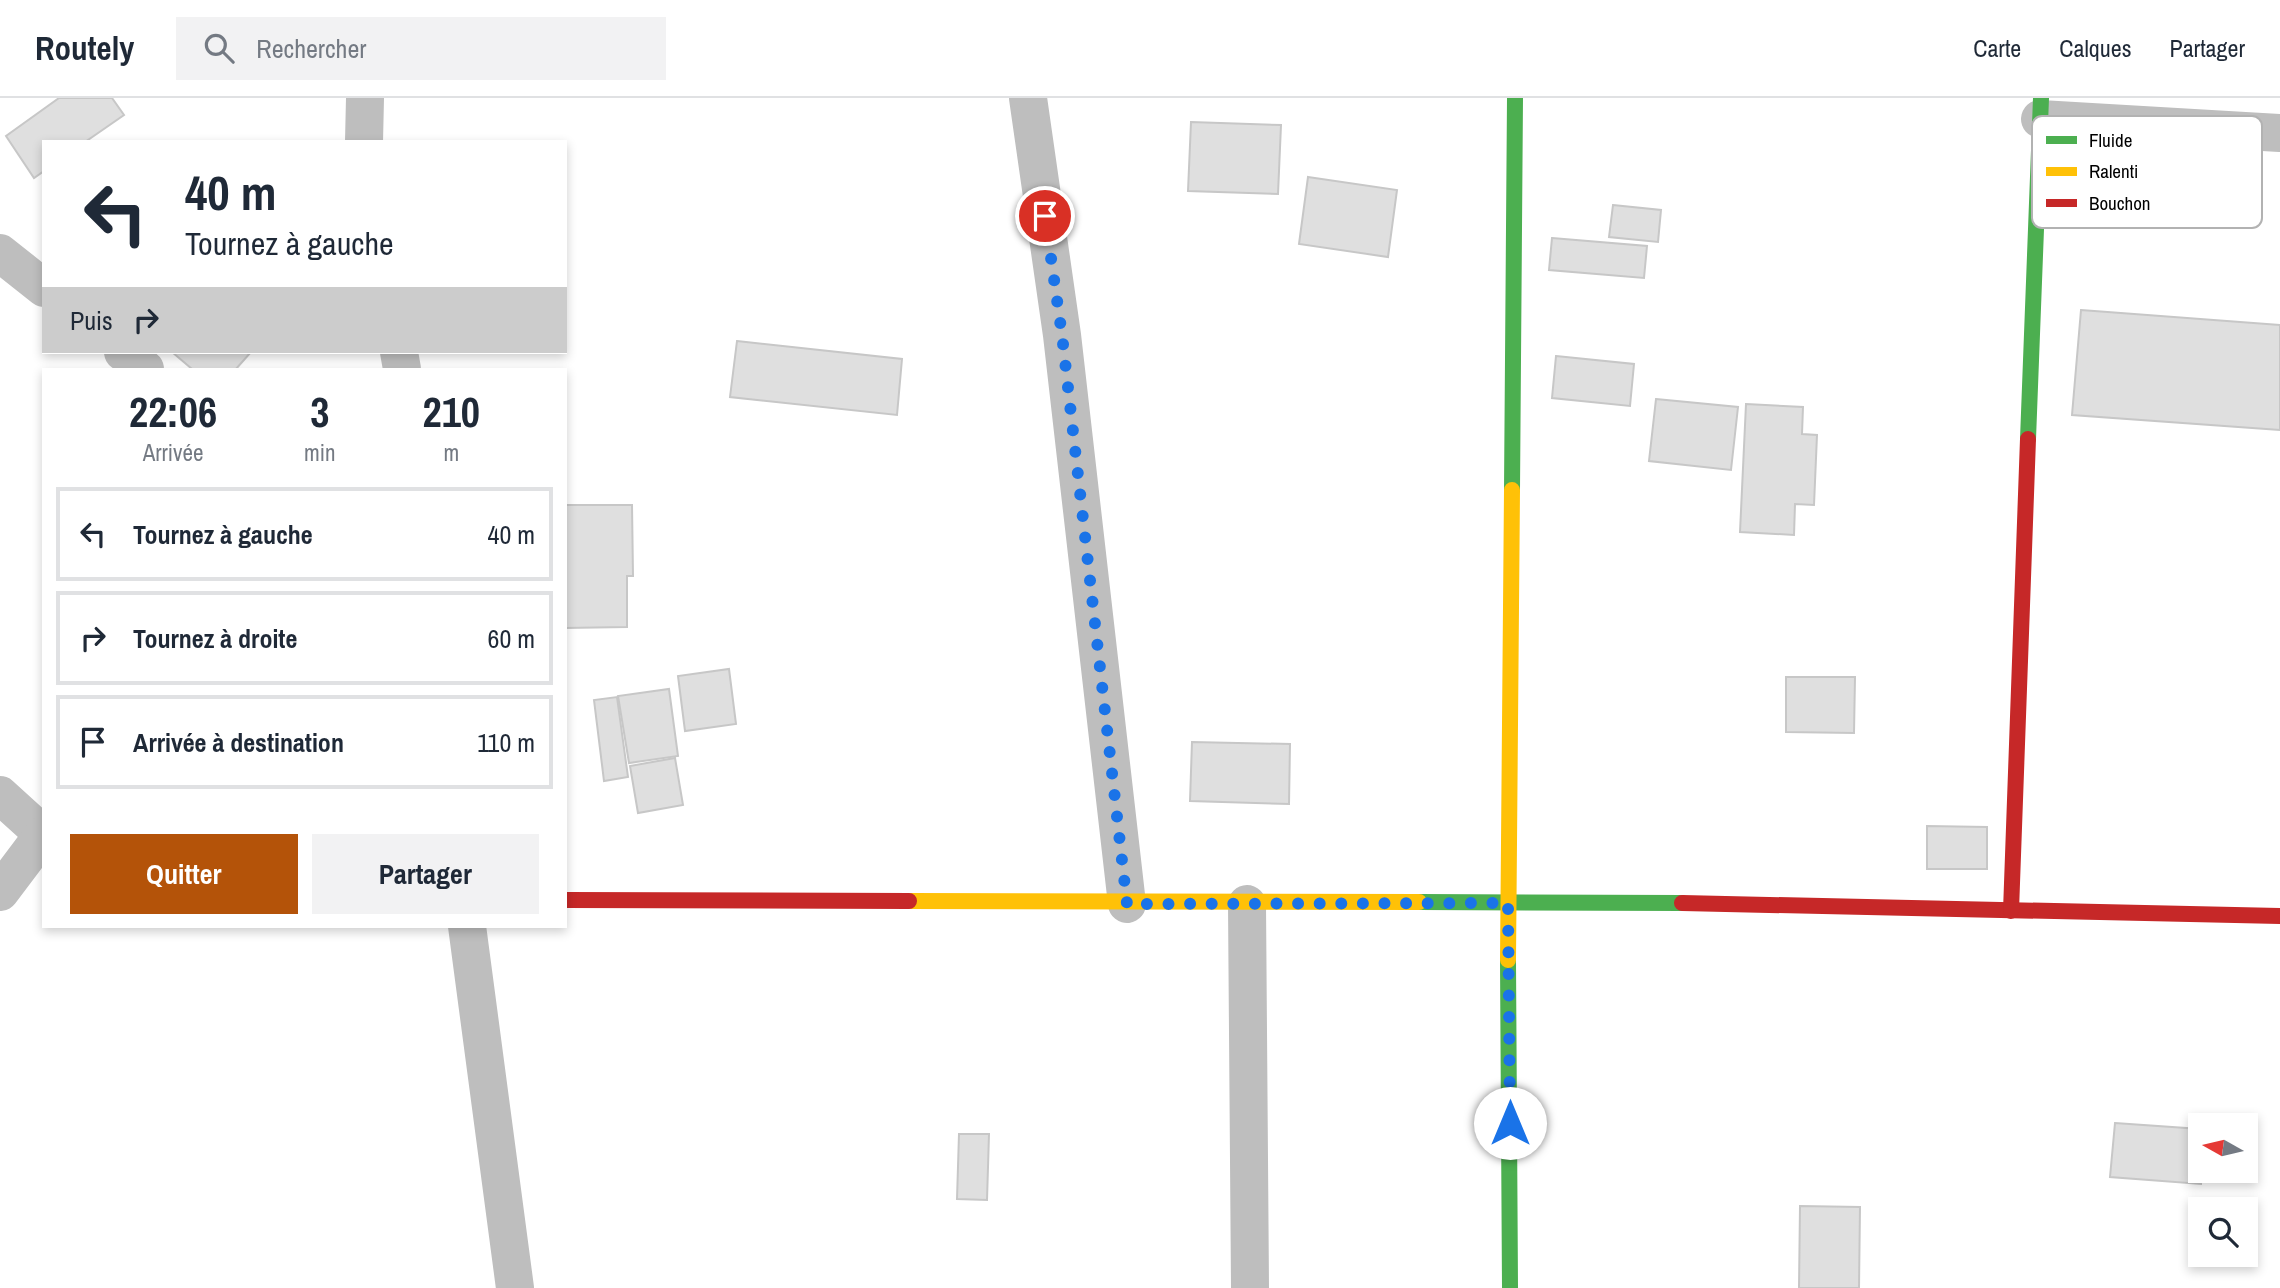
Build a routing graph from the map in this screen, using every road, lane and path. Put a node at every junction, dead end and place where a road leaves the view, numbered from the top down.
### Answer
1 (365, 98) edge
2 (1028, 98) edge
3 (1515, 98) edge
4 (2040, 108) edge
5 (2117, 116) edge
6 (2262, 131) edge
7 (2280, 133) edge
8 (364, 140) edge
9 (2036, 228) edge
10 (0, 253) edge
11 (42, 286) edge
12 (126, 354) edge
13 (144, 368) edge
14 (0, 795) edge
15 (42, 834) edge
16 (42, 836) edge
17 (0, 892) edge
18 (567, 900) edge
19 (1508, 903) junction
20 (1127, 904) junction
21 (1247, 904) junction
22 (2011, 911) junction
23 (2280, 916) edge
24 (467, 928) edge
25 (515, 1288) edge
26 (1250, 1288) edge
27 (1510, 1288) edge

1 - 8 street
2 - 20 street
3 - 19 street
4 - 5 street
6 - 7 street
9 - 22 street
10 - 11 street
12 - 13 street
14 - 15 street
16 - 17 street
18 - 20 street
19 - 21 street
19 - 22 street
19 - 27 street
20 - 21 street
21 - 26 street
22 - 23 street
24 - 25 street

